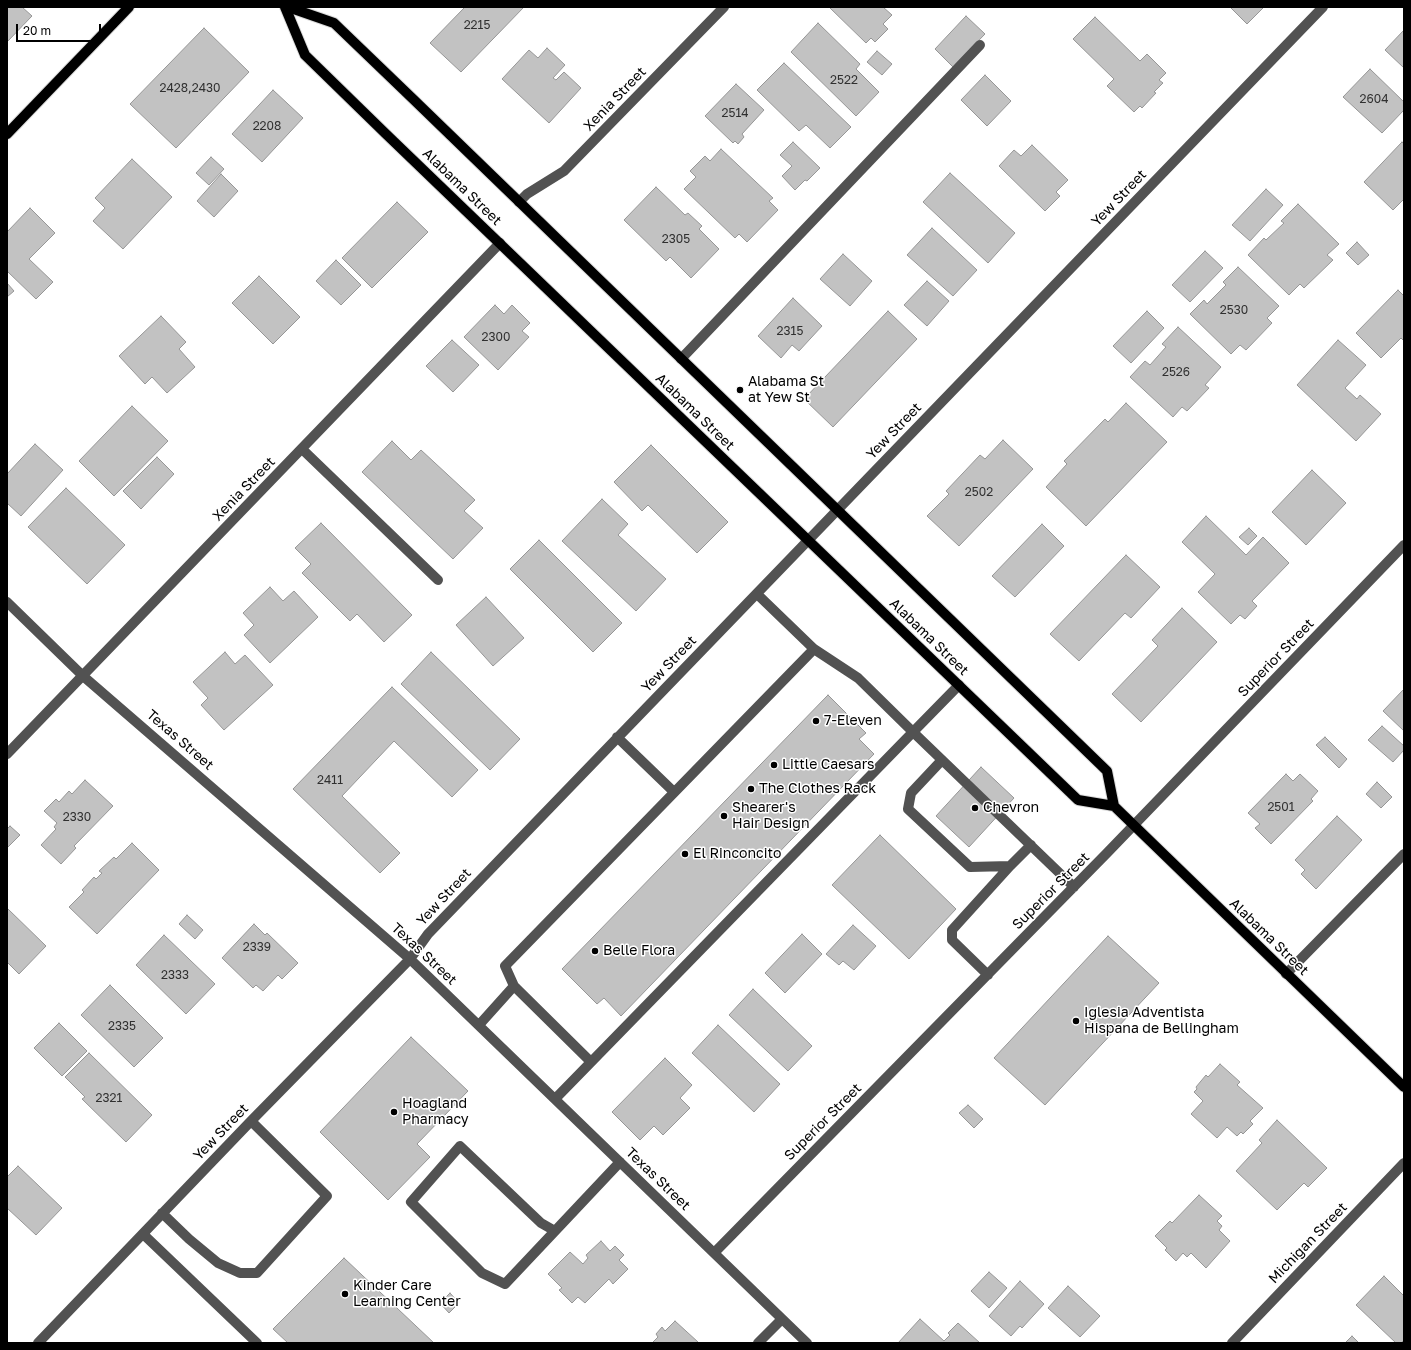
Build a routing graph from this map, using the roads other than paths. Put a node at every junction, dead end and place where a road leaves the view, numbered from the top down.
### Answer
1 (130, 7) edge
2 (285, 7) edge
3 (288, 7) edge
4 (724, 7) edge
5 (1323, 7) edge
6 (980, 45) dead end
7 (7, 134) edge
8 (519, 202) junction
9 (500, 243) junction
10 (681, 358) junction
11 (302, 449) junction
12 (837, 510) junction
13 (808, 540) junction
14 (1404, 546) edge
15 (438, 580) dead end
16 (757, 594) junction
17 (7, 602) edge
18 (814, 650) junction
19 (83, 676) junction
20 (959, 686) junction
21 (913, 732) junction
22 (617, 737) junction
23 (7, 754) edge
24 (942, 760) junction
25 (674, 792) junction
26 (1114, 806) junction
27 (1134, 826) junction
28 (1030, 845) junction
29 (1404, 854) edge
30 (1010, 866) junction
31 (1074, 887) junction
32 (410, 959) junction
33 (1286, 974) junction
34 (988, 975) junction
35 (514, 986) junction
36 (479, 1025) junction
37 (591, 1062) junction
38 (1404, 1087) edge
39 (555, 1099) junction
40 (251, 1121) junction
41 (620, 1162) junction
42 (1404, 1163) edge
43 (162, 1214) junction
44 (555, 1231) junction
45 (143, 1234) junction
46 (714, 1253) junction
47 (782, 1318) junction
48 (38, 1343) edge
49 (257, 1343) edge
50 (758, 1343) edge
51 (807, 1343) edge
52 (1232, 1343) edge

1 - 7 main road
2 - 9 main road, Alabama Street
3 - 8 main road, Alabama Street
4 - 8 street, Xenia Street
5 - 12 street, Yew Street
6 - 10 street
8 - 10 main road, Alabama Street
9 - 11 street, Xenia Street
9 - 13 main road, Alabama Street
10 - 12 main road, Alabama Street
11 - 15 street
11 - 19 street, Xenia Street
12 - 13 street, Yew Street
12 - 26 main road, Alabama Street
13 - 16 street, Yew Street
13 - 20 main road, Alabama Street
14 - 27 street, Superior Street
16 - 18 street
16 - 22 street, Yew Street
17 - 19 street, Texas Street
18 - 21 street
18 - 25 street
19 - 23 street, Xenia Street
19 - 32 street, Texas Street
20 - 21 street
20 - 26 main road, Alabama Street
21 - 24 street
21 - 37 street
22 - 25 street
22 - 32 street, Yew Street
24 - 28 street
24 - 30 street
25 - 35 street
26 - 27 main road, Alabama Street
27 - 31 street, Superior Street
27 - 33 main road, Alabama Street
28 - 30 street
28 - 31 street
29 - 33 street
30 - 34 street
31 - 34 street, Superior Street
32 - 36 street, Texas Street
32 - 40 street, Yew Street
33 - 38 main road, Alabama Street
34 - 46 street, Superior Street
35 - 36 street
35 - 37 street
36 - 39 street, Texas Street
37 - 39 street
39 - 41 street, Texas Street
40 - 43 street, Yew Street
40 - 43 street
41 - 44 street
41 - 46 street, Texas Street
42 - 52 street, Michigan Street
43 - 45 street, Yew Street
44 - 44 street
45 - 48 street, Yew Street
45 - 49 street
46 - 47 street, Texas Street
47 - 50 street
47 - 51 street, Texas Street

